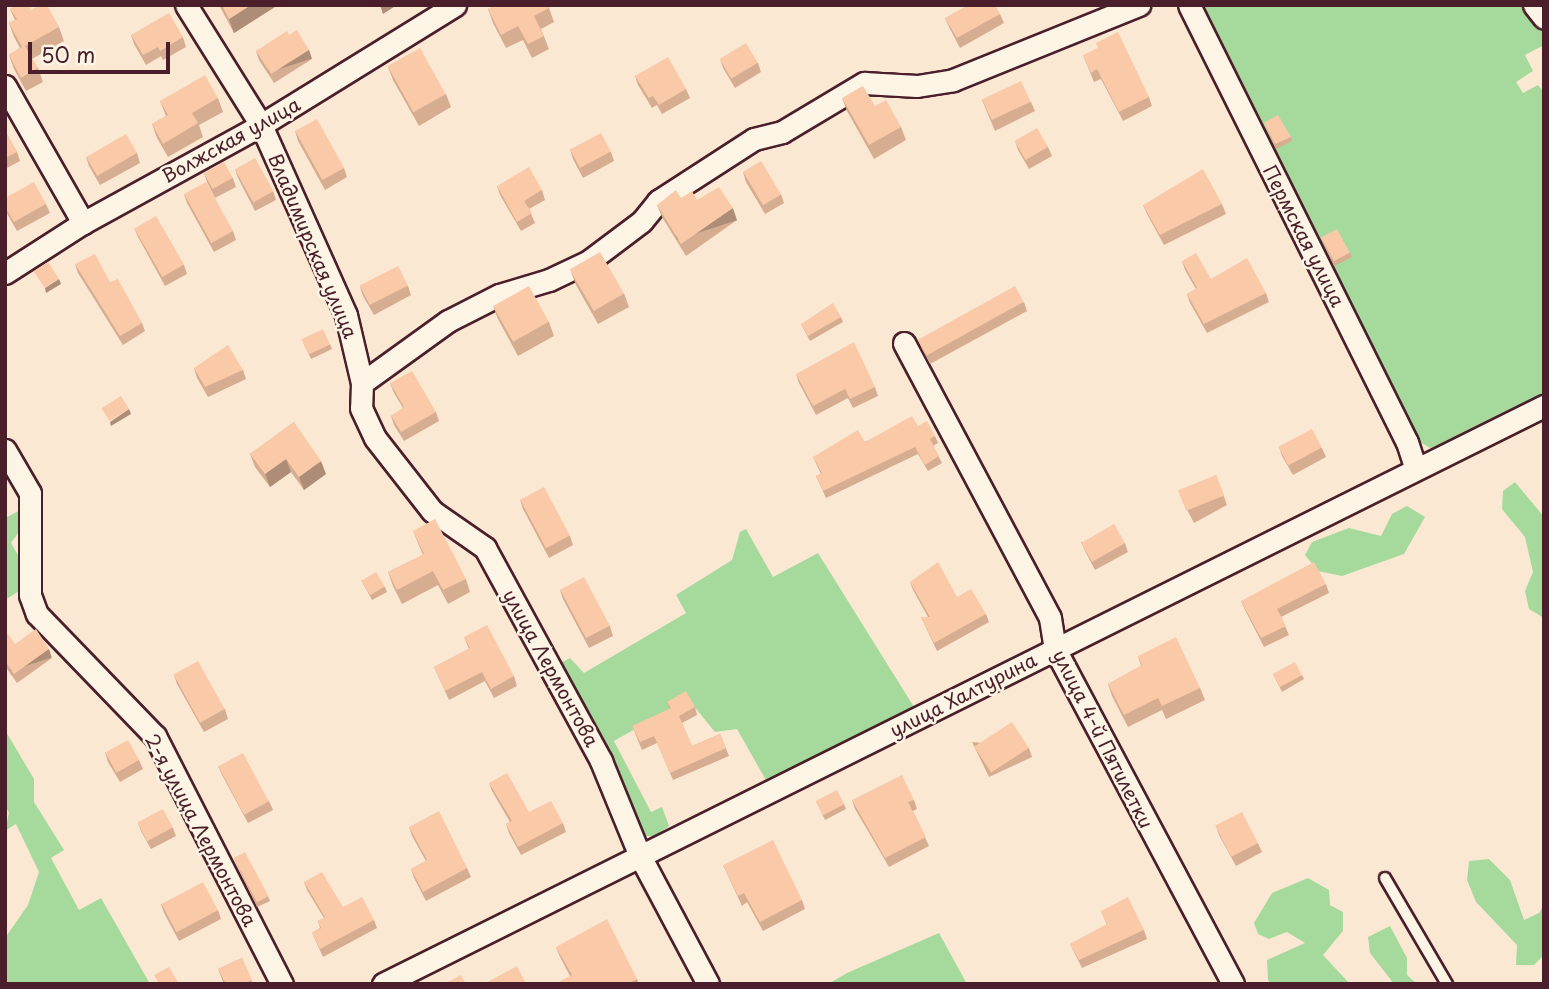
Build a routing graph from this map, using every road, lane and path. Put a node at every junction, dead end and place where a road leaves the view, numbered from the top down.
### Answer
1 (187, 5) edge
2 (455, 5) edge
3 (1139, 5) edge
4 (1189, 5) edge
5 (1534, 5) edge
6 (1544, 18) edge
7 (5, 86) edge
8 (261, 125) junction
9 (83, 223) junction
10 (5, 273) edge
11 (904, 343) dead end
12 (362, 383) junction
13 (1544, 406) edge
14 (5, 450) edge
15 (1416, 469) junction
16 (1055, 649) junction
17 (640, 856) junction
18 (1385, 878) dead end
19 (282, 984) edge
20 (383, 984) edge
21 (708, 984) edge
22 (1233, 984) edge
23 (1447, 984) edge

1 - 8 street, Владимирская улица
2 - 8 street, Волжская улица
3 - 12 street
4 - 15 street, Пермская улица
5 - 6 street
7 - 9 street
8 - 9 street, Волжская улица
8 - 12 street, Владимирская улица
9 - 10 street, Волжская улица
11 - 16 street, улица 4-й Пятилетки
12 - 17 street, улица Лермонтова
13 - 15 street, улица Халтурина
14 - 19 street, 2-я улица Лермонтова
15 - 16 street, улица Халтурина
16 - 17 street, улица Халтурина
16 - 22 street, улица 4-й Пятилетки
17 - 20 street, улица Халтурина
17 - 21 street, улица Лермонтова
18 - 23 lane

